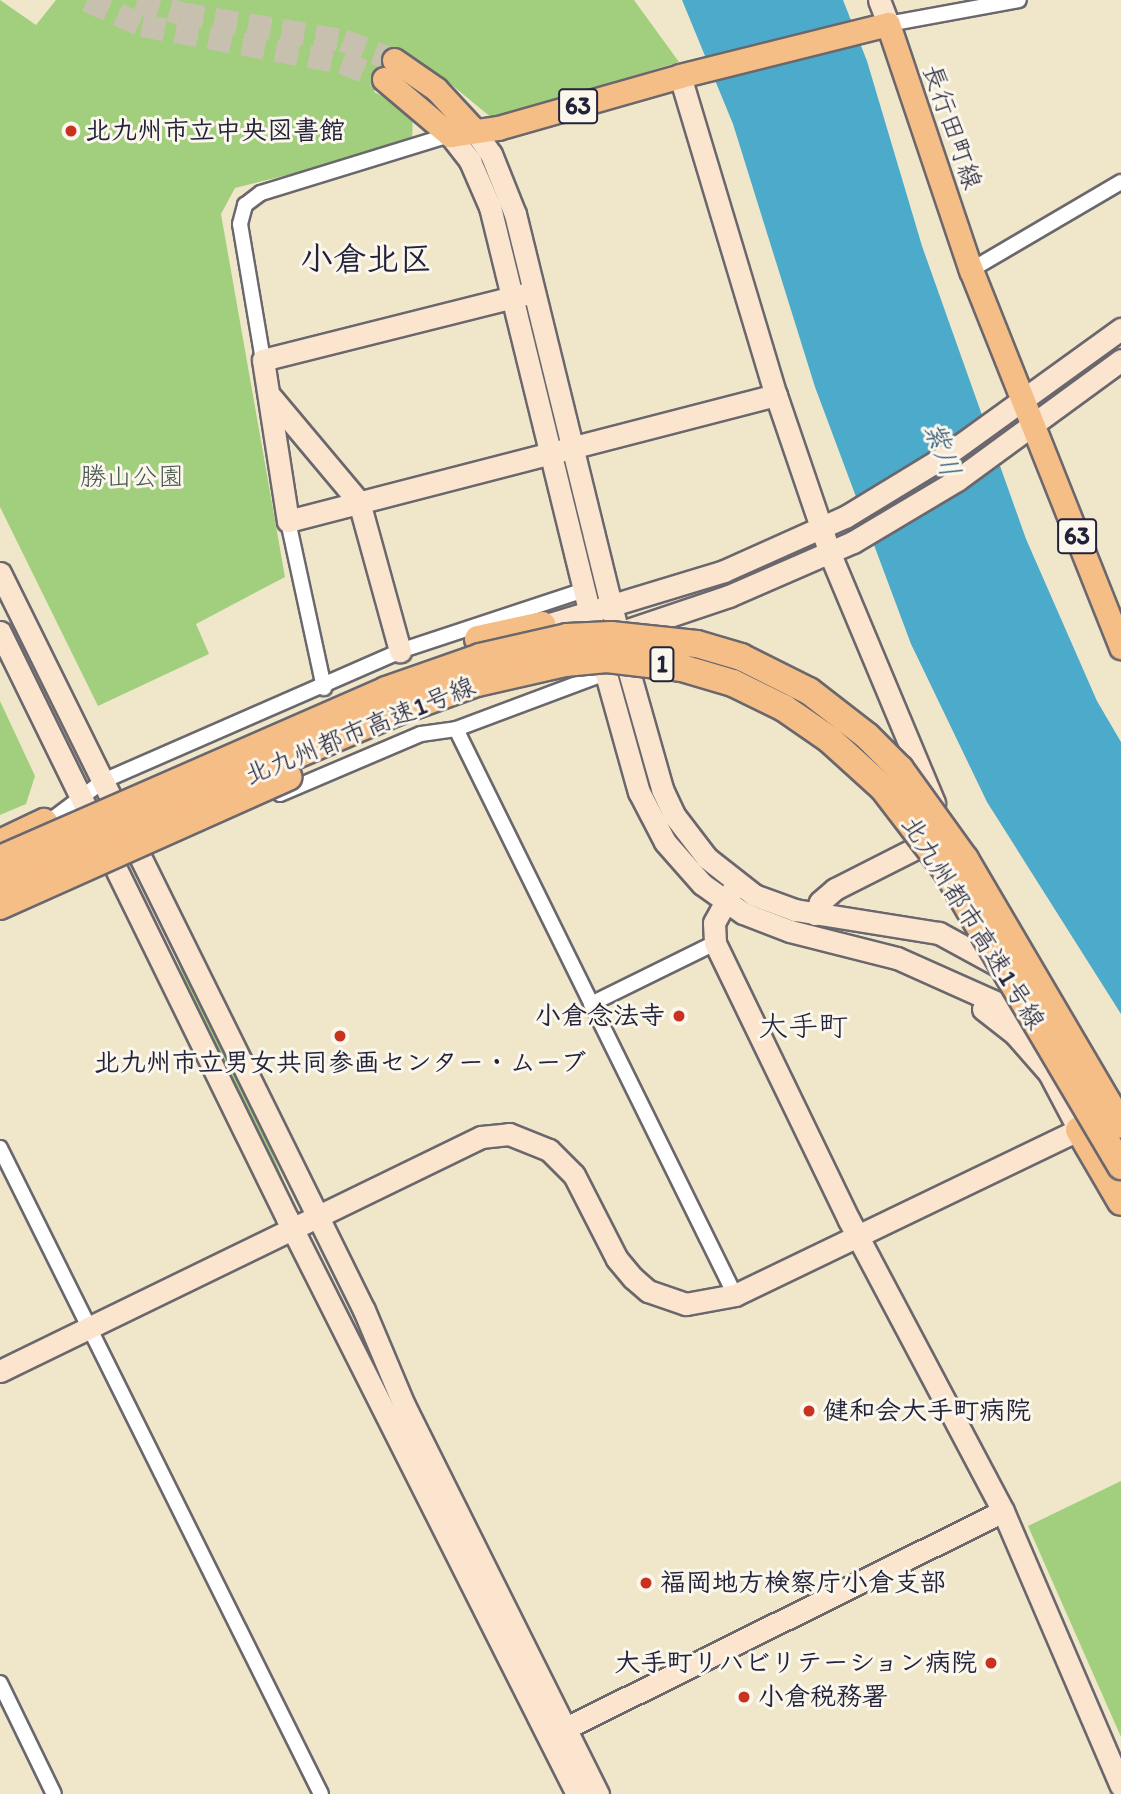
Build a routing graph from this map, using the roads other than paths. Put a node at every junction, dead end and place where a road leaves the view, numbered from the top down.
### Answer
1 (879, 0) edge
2 (1019, 0) edge
3 (888, 23) junction
4 (681, 76) junction
5 (474, 130) junction
6 (450, 135) junction
7 (1121, 182) edge
8 (971, 270) junction
9 (523, 294) junction
10 (1121, 330) edge
11 (262, 360) junction
12 (1121, 360) edge
13 (269, 395) junction
14 (776, 395) junction
15 (1024, 398) junction
16 (1034, 425) junction
17 (561, 450) junction
18 (359, 502) junction
19 (289, 521) junction
20 (821, 528) junction
21 (830, 554) junction
22 (0, 573) edge
23 (586, 599) junction
24 (611, 603) junction
25 (543, 625) junction
26 (0, 632) edge
27 (618, 633) junction
28 (597, 642) junction
29 (1121, 647) edge
30 (400, 651) junction
31 (560, 655) junction
32 (606, 673) junction
33 (324, 688) junction
34 (456, 729) junction
35 (108, 790) junction
36 (84, 803) junction
37 (0, 843) edge
38 (136, 846) junction
39 (0, 848) edge
40 (106, 848) junction
41 (0, 859) edge
42 (0, 882) edge
43 (736, 883) junction
44 (0, 895) edge
45 (725, 902) junction
46 (0, 906) edge
47 (815, 914) junction
48 (715, 943) junction
49 (591, 1004) junction
50 (1110, 1117) edge
51 (0, 1148) edge
52 (1121, 1154) edge
53 (1121, 1166) edge
54 (1121, 1202) edge
55 (317, 1215) junction
56 (292, 1228) junction
57 (859, 1237) junction
58 (735, 1295) junction
59 (89, 1326) junction
60 (0, 1371) edge
61 (1003, 1511) junction
62 (0, 1683) edge
63 (558, 1732) junction
64 (1121, 1788) edge
65 (54, 1794) edge
66 (321, 1794) edge
67 (577, 1794) edge
68 (598, 1794) edge
69 (1106, 1794) edge

1 - 3 street
2 - 3 street
3 - 4 main road, 63
3 - 8 main road, 長行田町線 / 63
4 - 5 main road, 63
4 - 14 street
5 - 6 main road, 63
5 - 6 main road
5 - 9 street
6 - 9 street
6 - 11 street
7 - 8 street
8 - 15 main road, 長行田町線 / 63
9 - 11 street
9 - 17 street
10 - 15 street
11 - 13 street
12 - 16 street
13 - 18 street
13 - 19 street
14 - 17 street
14 - 20 street
15 - 16 main road, 長行田町線 / 63
15 - 20 street
16 - 21 street
16 - 29 main road, 長行田町線 / 63
17 - 18 street
17 - 23 street
17 - 24 street
18 - 19 street
18 - 30 street
19 - 33 street
20 - 21 street
20 - 24 street
21 - 27 street
21 - 47 street
22 - 35 street
23 - 24 street
23 - 25 street
23 - 28 street
23 - 30 street
24 - 27 street
25 - 35 street
25 - 37 highway
26 - 36 street
27 - 28 street
27 - 43 street
28 - 31 street
28 - 32 street
30 - 33 street
31 - 38 street
31 - 46 highway, bridge
32 - 34 street
32 - 45 street
33 - 35 street
34 - 38 street
34 - 49 street
35 - 36 street
35 - 38 street
36 - 39 street
36 - 40 street
38 - 40 street
38 - 55 street
40 - 44 street
40 - 56 street
41 - 50 highway, 1, bridge
42 - 53 highway, 北九州都市高速1号線 / 1, bridge
43 - 45 street
43 - 47 street
45 - 48 street
45 - 50 street
47 - 50 street
48 - 49 street
48 - 57 street
49 - 58 street
50 - 52 street
50 - 54 highway
50 - 57 street
51 - 59 street
55 - 56 street
55 - 58 street
55 - 63 street
56 - 59 street
56 - 63 street
57 - 58 street
57 - 61 street
59 - 60 street
59 - 66 street
61 - 63 street
61 - 64 street
62 - 65 street
63 - 67 street
63 - 68 street
64 - 69 street

